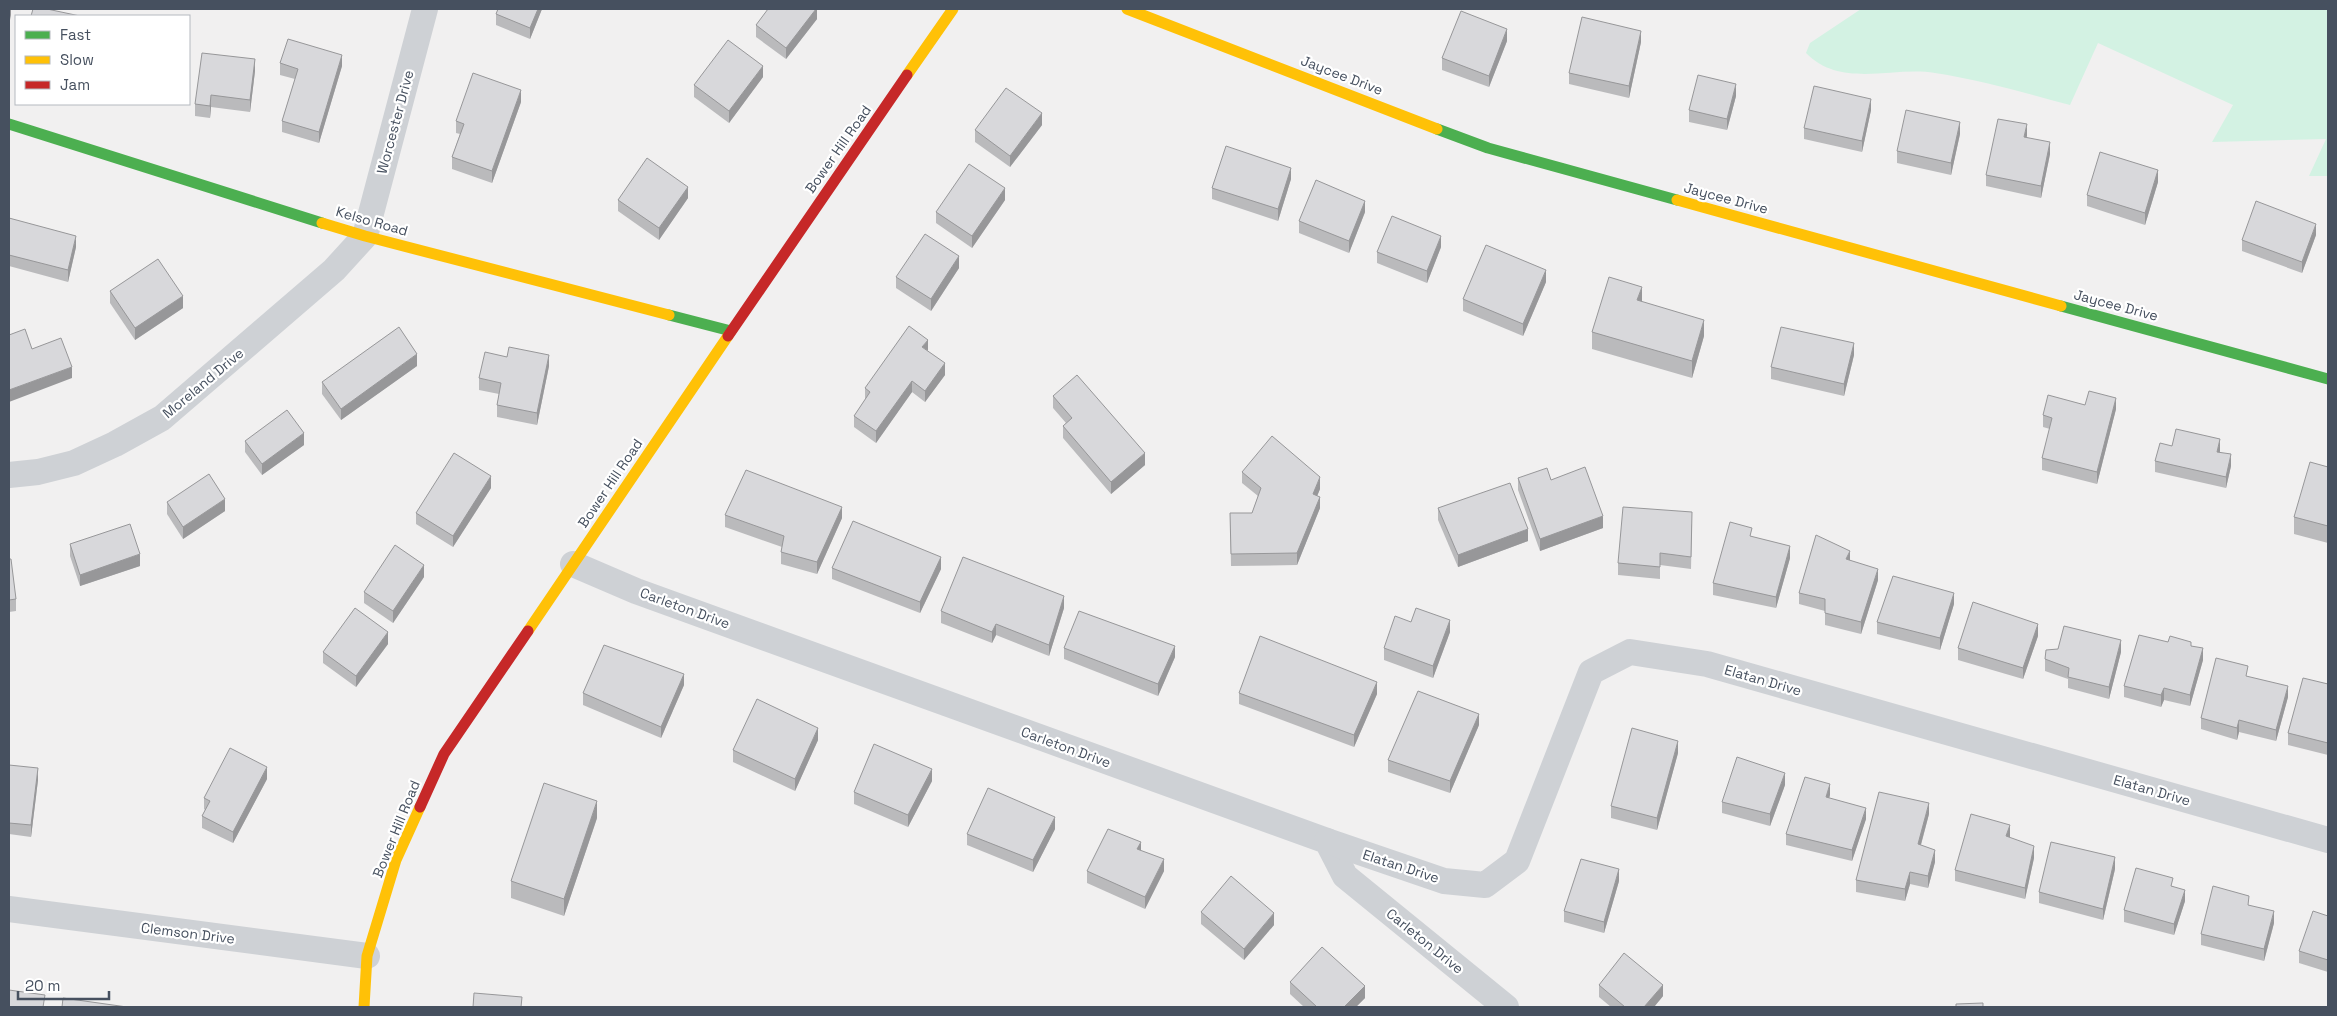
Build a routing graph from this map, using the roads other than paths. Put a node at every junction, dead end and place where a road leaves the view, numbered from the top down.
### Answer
1 (426, 9) edge
2 (953, 9) edge
3 (1127, 9) edge
4 (9, 124) edge
5 (365, 236) junction
6 (731, 331) junction
7 (2328, 379) edge
8 (9, 475) edge
9 (574, 564) junction
10 (2328, 840) edge
11 (1327, 842) junction
12 (9, 909) edge
13 (368, 956) junction
14 (364, 1007) edge
15 (1506, 1007) edge

1 - 5 street, Worcester Drive
2 - 6 street, Bower Hill Road
3 - 7 street, Jaycee Drive
4 - 5 street, Kelso Road
5 - 6 street, Kelso Road
5 - 8 street, Moreland Drive
6 - 9 street, Bower Hill Road
9 - 11 street, Carleton Drive
9 - 13 street, Bower Hill Road
10 - 11 street, Elatan Drive
11 - 15 street, Carleton Drive
12 - 13 street, Clemson Drive
13 - 14 street, Bower Hill Road

